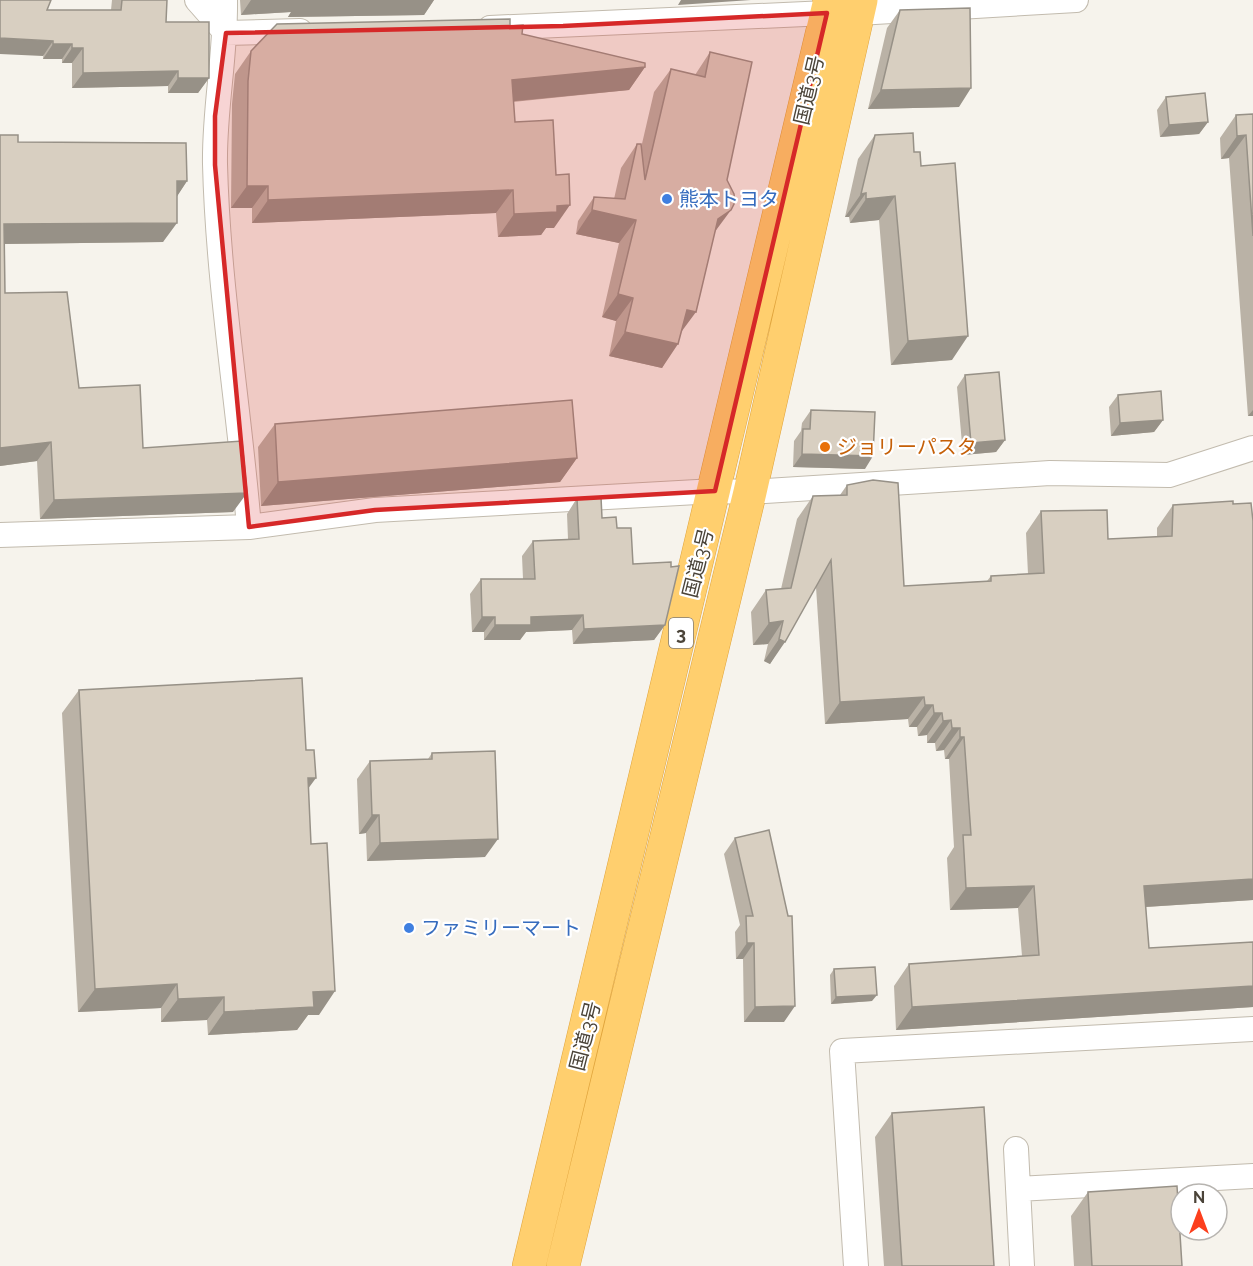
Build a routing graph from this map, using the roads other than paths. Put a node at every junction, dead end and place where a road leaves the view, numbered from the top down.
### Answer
1 (197, 0) edge
2 (225, 0) edge
3 (1076, 0) edge
4 (844, 6) edge
5 (470, 28) edge
6 (319, 31) edge
7 (226, 33) junction
8 (1253, 448) edge
9 (716, 491) junction
10 (750, 492) junction
11 (249, 527) junction
12 (0, 535) edge
13 (1253, 1029) edge
14 (1016, 1149) dead end
15 (1253, 1176) edge
16 (1018, 1189) junction
17 (529, 1266) edge
18 (563, 1266) edge
19 (856, 1266) edge
20 (1022, 1266) edge

1 - 7 street
2 - 7 street
3 - 4 street
4 - 5 street
4 - 9 highway, 国道3号 / 3
4 - 10 highway, 国道3号 / 3
6 - 7 street
7 - 11 street
8 - 10 street
9 - 10 street
9 - 11 street
9 - 17 highway, 国道3号 / 3
10 - 18 highway, 国道3号 / 3
11 - 12 street
13 - 19 street
14 - 16 street
15 - 16 street
16 - 20 street

